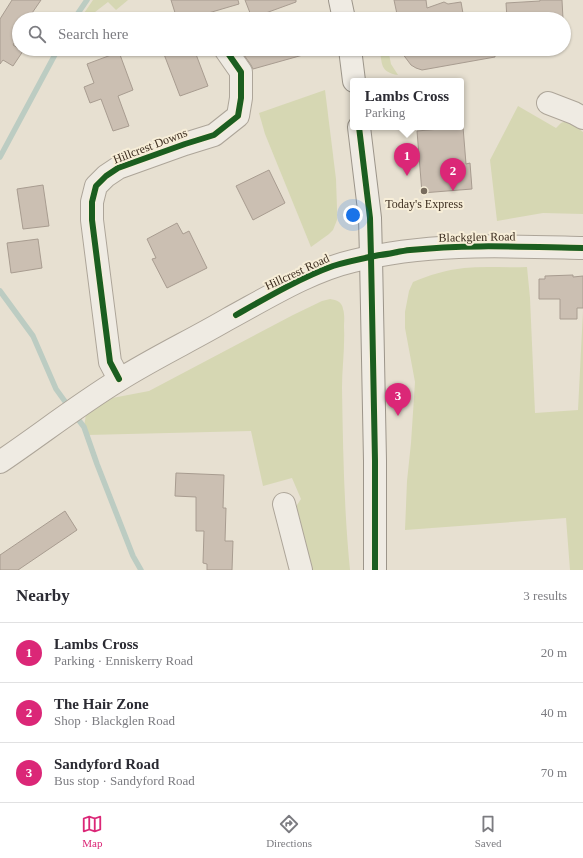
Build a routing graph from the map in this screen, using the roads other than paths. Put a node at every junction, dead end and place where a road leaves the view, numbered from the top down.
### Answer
1 (340, 0) edge
2 (343, 12) edge
3 (230, 56) edge
4 (351, 56) edge
5 (354, 78) edge
6 (548, 103) dead end
7 (583, 118) edge
8 (359, 130) edge
9 (583, 248) edge
10 (371, 257) junction
11 (119, 380) junction
12 (0, 462) edge
13 (284, 504) dead end
14 (301, 570) edge
15 (375, 570) edge

1 - 2 street
3 - 11 street, Hillcrest Downs
4 - 5 street
6 - 7 street
8 - 10 street
9 - 10 street, Blackglen Road
10 - 11 street, Hillcrest Road
10 - 15 street
11 - 12 street, Hillcrest Road
13 - 14 street

